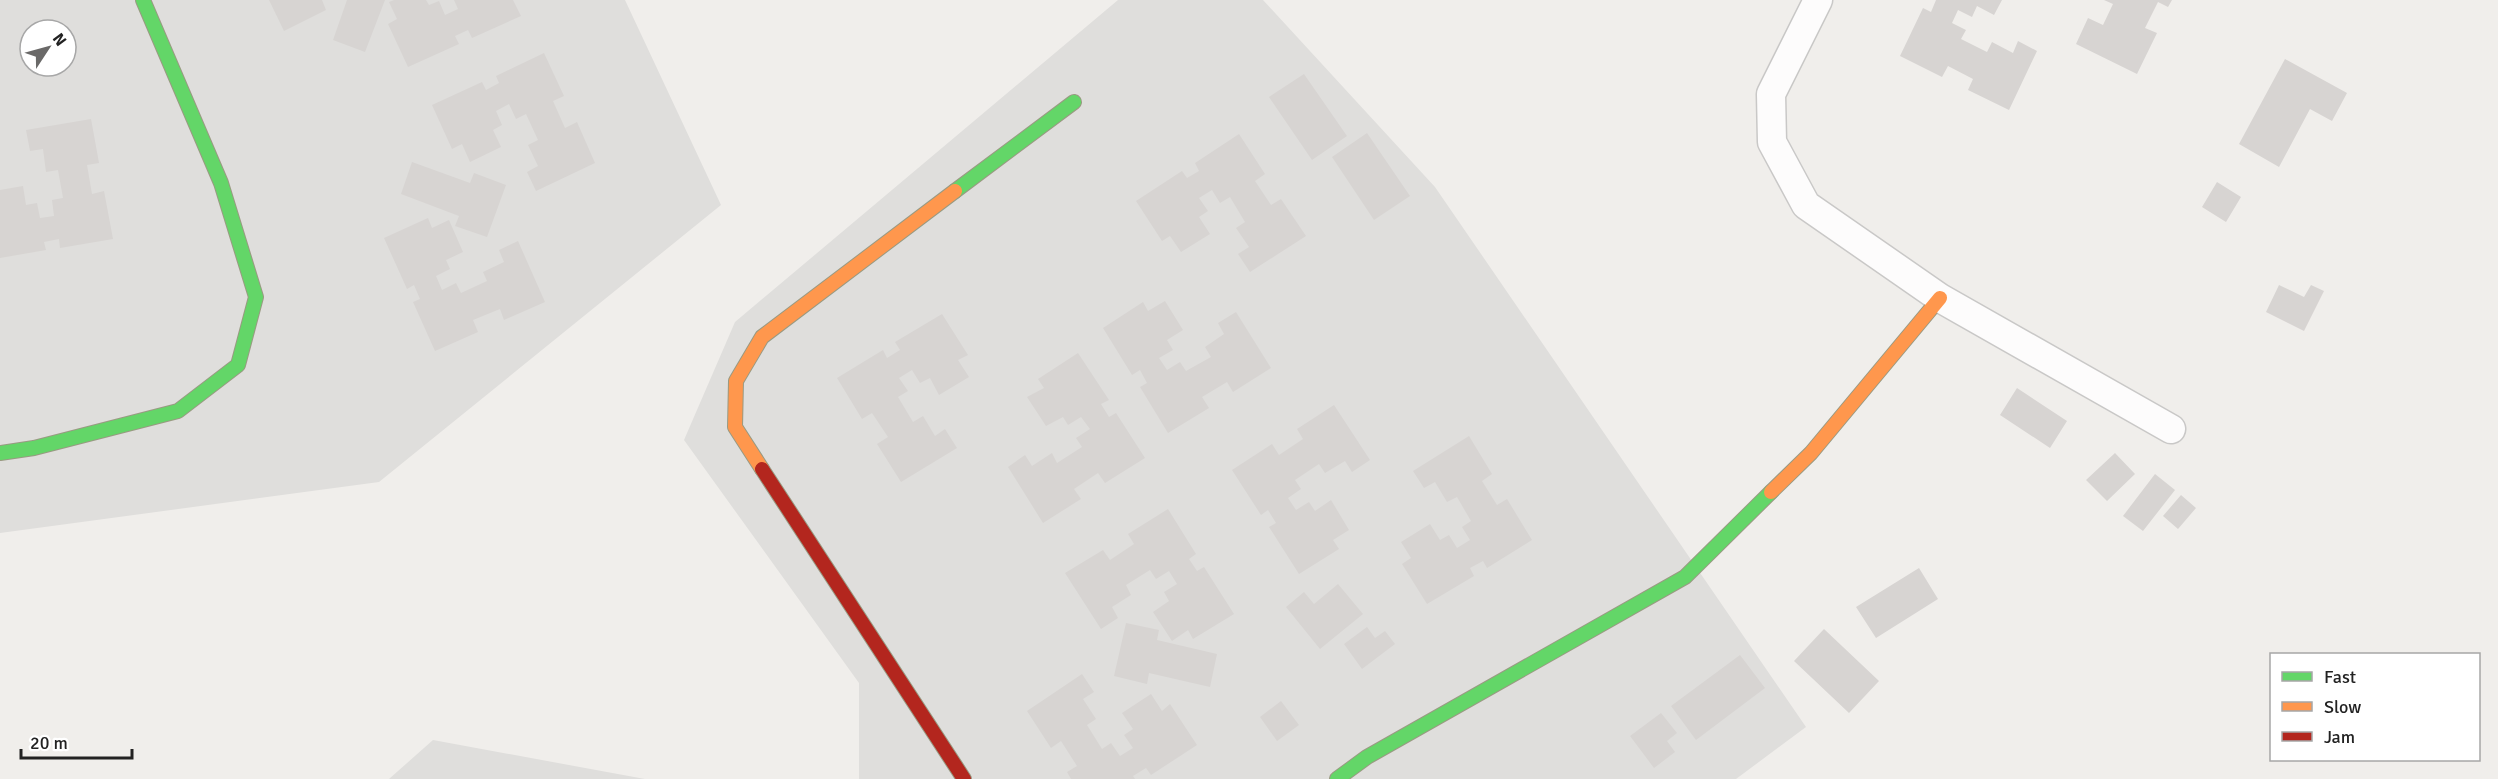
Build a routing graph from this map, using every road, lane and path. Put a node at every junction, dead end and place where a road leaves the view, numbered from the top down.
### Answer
1 (143, 0) edge
2 (1818, 0) edge
3 (1074, 102) dead end
4 (1940, 298) junction
5 (2171, 429) dead end
6 (0, 453) edge
7 (964, 779) edge
8 (1336, 779) edge

1 - 6 street
2 - 4 street
3 - 7 street
4 - 5 street
4 - 8 street

